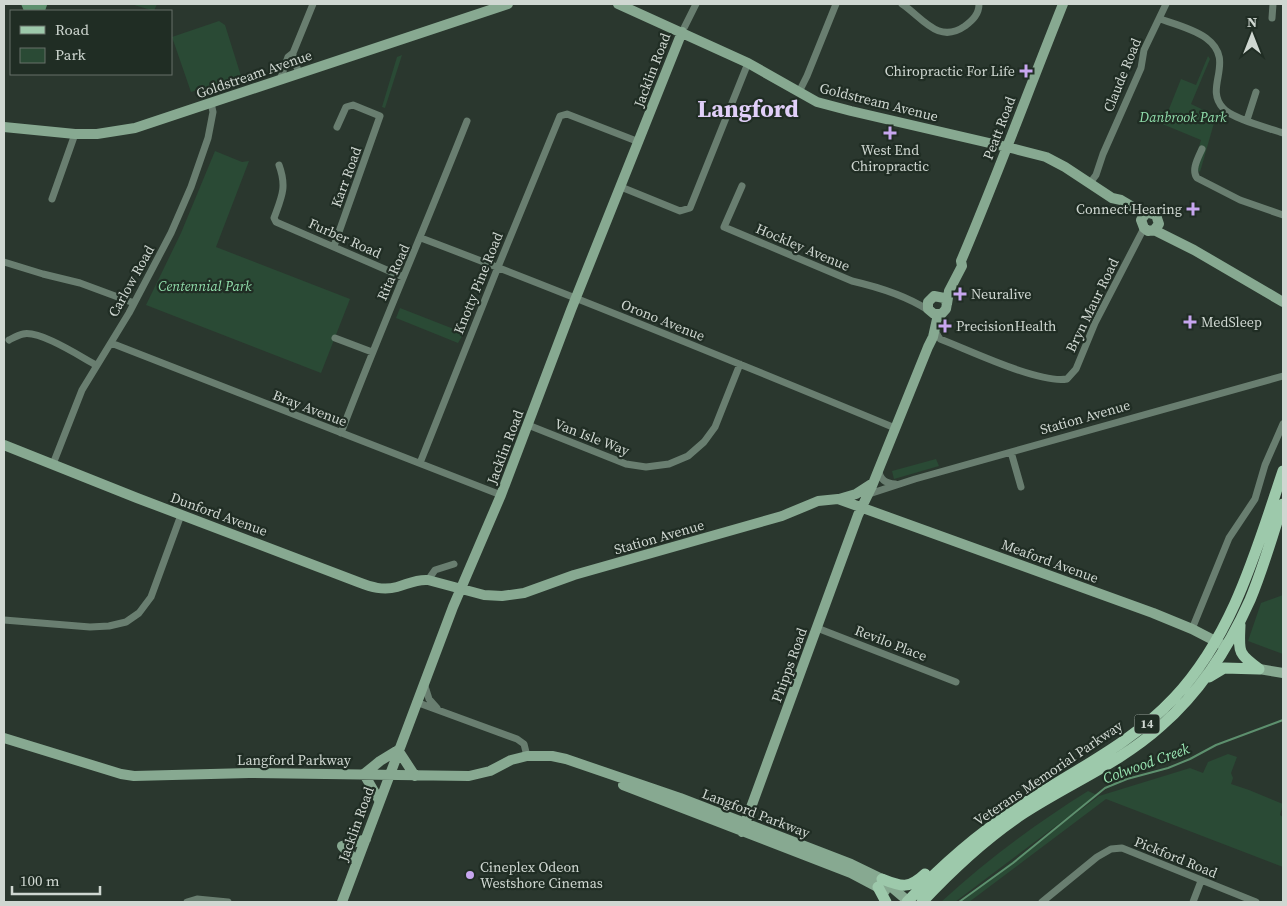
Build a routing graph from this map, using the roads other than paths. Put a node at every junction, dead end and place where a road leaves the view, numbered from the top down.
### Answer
1 (313, 4) edge
2 (508, 4) edge
3 (618, 4) edge
4 (696, 4) edge
5 (836, 4) edge
6 (902, 4) edge
7 (979, 4) edge
8 (1063, 4) edge
9 (1166, 4) edge
10 (1274, 4) edge
11 (1160, 18) junction
12 (1272, 18) dead end
13 (682, 32) junction
14 (293, 53) junction
15 (748, 63) junction
16 (299, 73) junction
17 (280, 80) junction
18 (799, 92) junction
19 (1256, 92) dead end
20 (211, 103) junction
21 (1247, 120) junction
22 (467, 121) dead end
23 (4, 127) edge
24 (338, 127) dead end
25 (1283, 133) edge
26 (75, 134) junction
27 (639, 142) junction
28 (1007, 147) junction
29 (1202, 149) dead end
30 (279, 165) dead end
31 (1090, 184) junction
32 (742, 186) dead end
33 (621, 187) junction
34 (52, 199) dead end
35 (1283, 215) edge
36 (1149, 224) junction
37 (421, 238) junction
38 (334, 246) junction
39 (961, 261) junction
40 (4, 262) edge
41 (498, 267) junction
42 (403, 277) junction
43 (933, 297) junction
44 (576, 299) junction
45 (915, 301) junction
46 (134, 303) junction
47 (1282, 303) edge
48 (947, 304) junction
49 (933, 312) junction
50 (335, 338) dead end
51 (9, 340) dead end
52 (934, 340) junction
53 (111, 343) junction
54 (372, 352) junction
55 (740, 364) junction
56 (96, 366) junction
57 (1283, 376) edge
58 (1283, 424) edge
59 (528, 426) junction
60 (895, 428) junction
61 (340, 433) junction
62 (4, 445) edge
63 (1011, 452) junction
64 (420, 463) junction
65 (53, 464) junction
66 (878, 471) junction
67 (1283, 471) edge
68 (874, 482) junction
69 (895, 484) junction
70 (1022, 487) dead end
71 (869, 494) junction
72 (501, 495) junction
73 (838, 499) junction
74 (1283, 504) edge
75 (863, 507) junction
76 (181, 515) junction
77 (454, 564) dead end
78 (428, 580) junction
79 (462, 589) junction
80 (4, 620) edge
81 (1240, 622) junction
82 (817, 628) junction
83 (1192, 629) junction
84 (1221, 644) junction
85 (1259, 669) junction
86 (1283, 673) edge
87 (424, 681) junction
88 (956, 682) dead end
89 (1201, 684) junction
90 (416, 702) junction
91 (440, 710) junction
92 (4, 738) edge
93 (398, 750) junction
94 (527, 756) junction
95 (364, 774) junction
96 (389, 775) junction
97 (415, 776) junction
98 (1057, 784) junction
99 (379, 800) junction
100 (744, 827) junction
101 (366, 839) junction
102 (357, 862) junction
103 (1201, 881) junction
104 (880, 883) junction
105 (187, 902) edge
106 (228, 902) edge
107 (342, 902) edge
108 (886, 902) edge
109 (906, 902) edge
110 (922, 902) edge
111 (1042, 902) edge
112 (1193, 902) edge
113 (1256, 902) edge

1 - 14 street
2 - 16 main road, Goldstream Avenue
3 - 13 main road, Goldstream Avenue
4 - 13 street, Jacklin Road
5 - 18 street
6 - 7 street
8 - 28 main road, Peatt Road
9 - 11 street, Claude Road
10 - 12 street
11 - 21 street
11 - 31 street, Claude Road
13 - 15 main road, Goldstream Avenue
13 - 27 main road, Jacklin Road
14 - 16 street
14 - 17 street
15 - 18 main road, Goldstream Avenue
15 - 33 street
16 - 17 main road, Goldstream Avenue
17 - 20 main road, Goldstream Avenue
18 - 28 main road, Goldstream Avenue
19 - 21 street
20 - 26 main road, Goldstream Avenue
20 - 46 street, Carlow Road
21 - 25 street
22 - 37 street, Rita Road
23 - 26 main road, Goldstream Avenue
24 - 38 street, Karr Road
26 - 34 street
27 - 33 main road, Jacklin Road
27 - 41 street, Knotty Pine Road
28 - 31 main road, Goldstream Avenue
28 - 39 main road, Peatt Road
29 - 35 street
30 - 38 street, Furber Road
31 - 36 main road, Goldstream Avenue
32 - 45 street, Hockley Avenue
33 - 44 main road, Jacklin Road
36 - 47 main road, Goldstream Avenue
36 - 52 street, Bryn Maur Road
37 - 41 street, Orono Avenue
37 - 42 street, Rita Road
38 - 42 street, Furber Road
39 - 43 main road, Peatt Road
39 - 48 main road, Peatt Road
40 - 46 street
41 - 44 street, Orono Avenue
41 - 64 street, Knotty Pine Road
42 - 54 street, Rita Road
43 - 45 street, Hockley Avenue
43 - 48 main road
43 - 49 main road, Peatt Road
44 - 55 street, Orono Avenue
44 - 59 main road, Jacklin Road
45 - 49 street, Hockley Avenue
46 - 53 street, Carlow Road
48 - 49 main road, Peatt Road
49 - 52 main road, Peatt Road
49 - 52 main road, Peatt Road
50 - 54 street
51 - 56 street
52 - 60 main road, Peatt Road
53 - 56 street, Carlow Road
53 - 61 street, Bray Avenue
54 - 61 street, Rita Road
55 - 59 street, Van Isle Way
55 - 60 street, Orono Avenue
56 - 65 street, Carlow Road
57 - 63 street, Station Avenue
58 - 83 street
59 - 72 main road, Jacklin Road
60 - 66 main road, Peatt Road
61 - 64 street, Bray Avenue
62 - 65 main road, Dunford Avenue
63 - 69 street, Station Avenue
63 - 70 street
64 - 72 street, Bray Avenue
65 - 76 main road, Dunford Avenue
66 - 68 main road, Peatt Road
66 - 69 street
67 - 84 main road, Veterans Memorial Parkway / 14
68 - 71 main road, Peatt Road
68 - 73 main road
69 - 71 street, Station Avenue
71 - 75 main road, Peatt Road
72 - 79 main road, Jacklin Road
73 - 75 main road, Station Avenue
73 - 79 main road, Station Avenue
74 - 81 main road, Veterans Memorial Parkway / 14
75 - 82 main road, Phipps Road
75 - 83 main road, Meaford Avenue
76 - 78 main road, Dunford Avenue
76 - 80 street
77 - 78 street, Dunford Avenue
78 - 79 main road, Dunford Avenue
79 - 87 main road, Jacklin Road
81 - 84 main road, Veterans Memorial Parkway / 14
81 - 85 main road
82 - 88 street, Revilo Place
82 - 100 main road, Phipps Road
83 - 84 main road, Meaford Avenue
84 - 89 main road, Veterans Memorial Parkway / 14
84 - 98 main road, Veterans Memorial Parkway / 14
85 - 86 main road
85 - 89 main road
87 - 90 main road, Jacklin Road
87 - 91 street
89 - 110 main road, Veterans Memorial Parkway / 14
90 - 91 street
90 - 93 main road, Jacklin Road
91 - 94 street
92 - 95 main road, Langford Parkway
93 - 95 main road
93 - 96 main road, Jacklin Road
93 - 97 main road
94 - 97 main road, Langford Parkway
94 - 100 main road, Langford Parkway
95 - 96 main road, Langford Parkway
95 - 99 main road
96 - 97 main road, Langford Parkway
96 - 99 main road, Jacklin Road
98 - 104 main road
98 - 109 main road, Veterans Memorial Parkway / 14
99 - 101 main road, Jacklin Road
100 - 104 main road, Langford Parkway
101 - 102 main road, Jacklin Road
101 - 102 main road
102 - 107 main road, Jacklin Road
103 - 111 street, Pickford Road
103 - 112 street
103 - 113 street, Pickford Road
104 - 108 main road
104 - 109 main road, Langford Parkway
105 - 106 street

